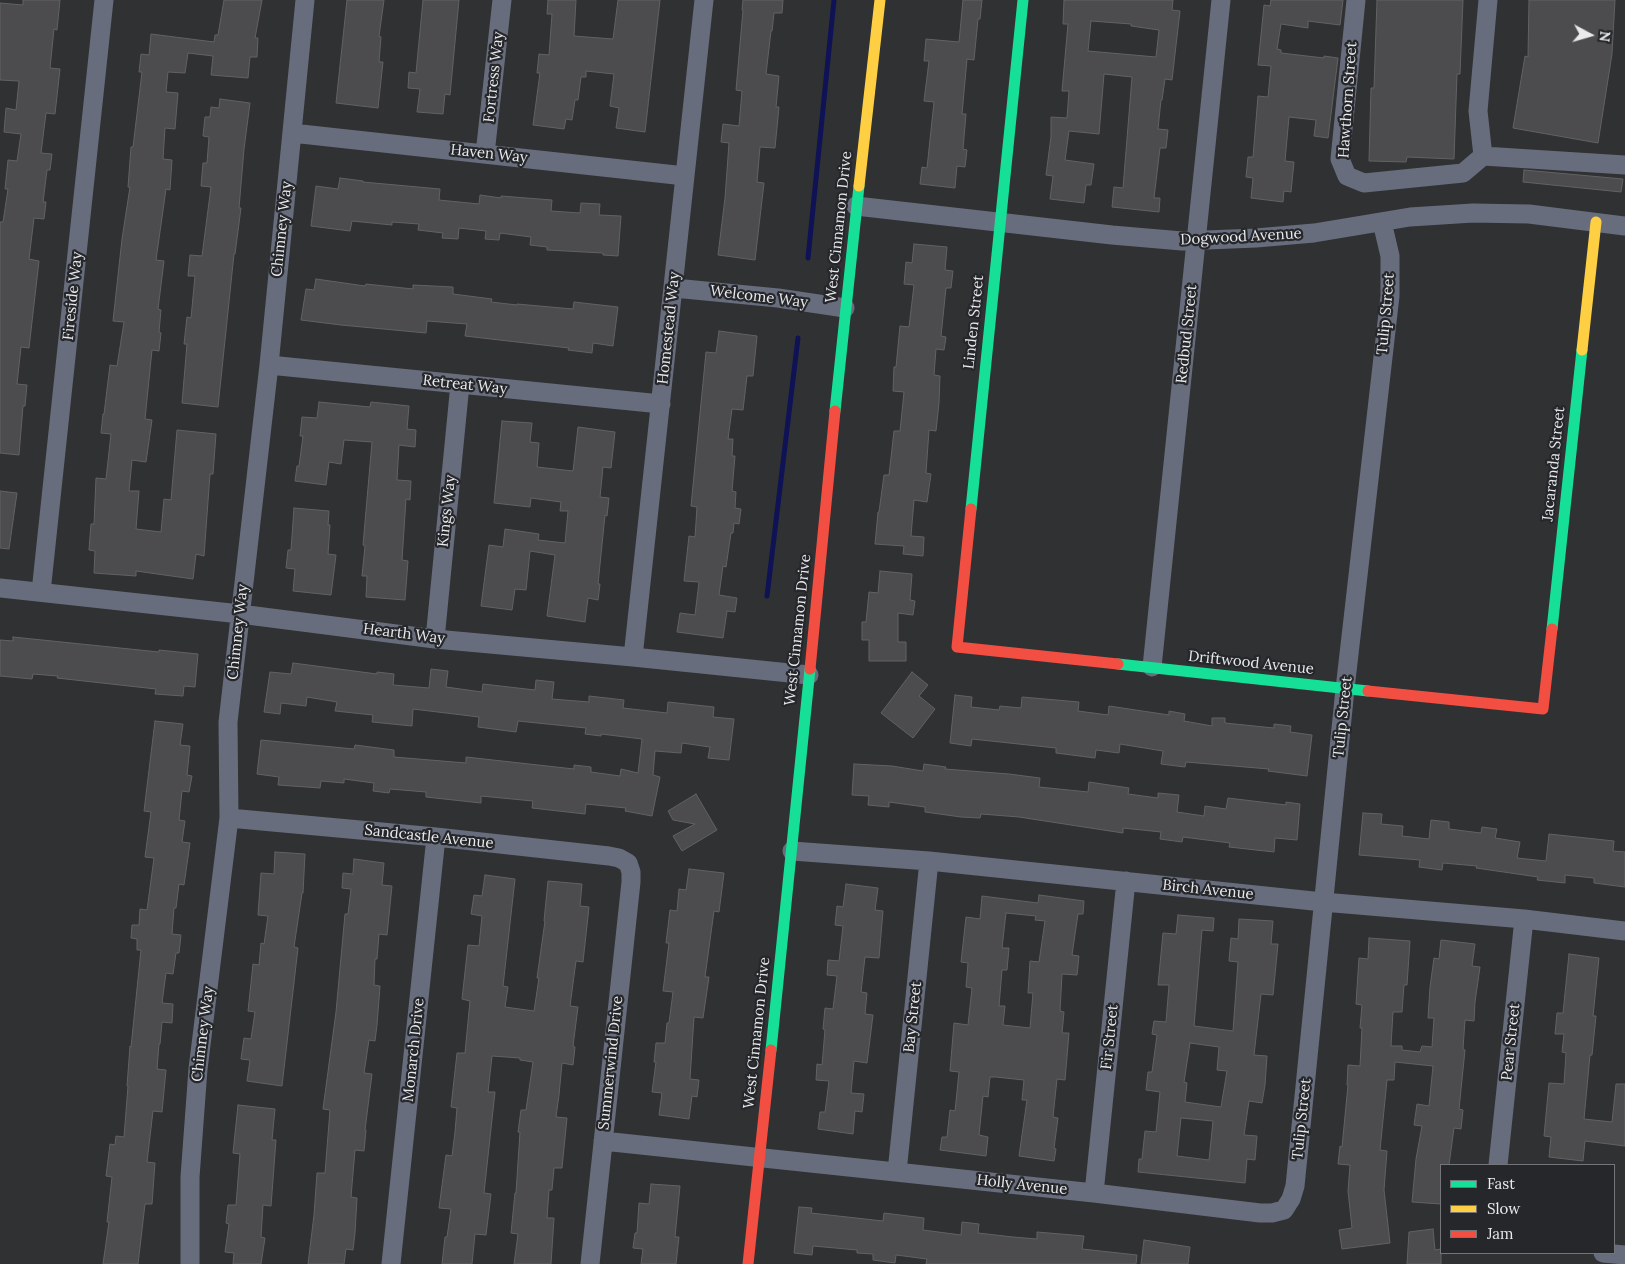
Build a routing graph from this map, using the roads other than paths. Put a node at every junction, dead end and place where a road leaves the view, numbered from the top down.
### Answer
1 (104, 0) edge
2 (305, 0) edge
3 (502, 0) edge
4 (704, 0) edge
5 (880, 0) edge
6 (1023, 0) edge
7 (1222, 0) edge
8 (1356, 0) edge
9 (1488, 0) edge
10 (292, 133) junction
11 (486, 154) junction
12 (1483, 156) junction
13 (1625, 165) edge
14 (685, 176) junction
15 (856, 206) junction
16 (1000, 222) junction
17 (1382, 222) junction
18 (1596, 222) junction
19 (1625, 226) edge
20 (1196, 241) junction
21 (674, 288) junction
22 (845, 308) junction
23 (269, 365) junction
24 (460, 384) junction
25 (660, 404) junction
26 (0, 588) edge
27 (42, 592) junction
28 (240, 614) junction
29 (435, 638) junction
30 (957, 647) joint
31 (633, 657) junction
32 (1152, 667) junction
33 (808, 675) junction
34 (1345, 689) junction
35 (1543, 708) joint
36 (229, 818) junction
37 (436, 837) junction
38 (792, 851) junction
39 (929, 861) junction
40 (628, 862) joint
41 (1126, 882) junction
42 (1323, 902) junction
43 (1524, 920) junction
44 (1625, 931) edge
45 (603, 1141) junction
46 (759, 1157) junction
47 (1498, 1164) edge
48 (897, 1172) junction
49 (1094, 1193) junction
50 (1284, 1210) joint
51 (190, 1264) edge
52 (391, 1264) edge
53 (590, 1264) edge
54 (748, 1264) edge

1 - 27 street, Fireside Way
2 - 10 street, Chimney Way
3 - 11 street, Fortress Way
4 - 14 street, Homestead Way
5 - 15 street, West Cinnamon Drive
6 - 16 street, Linden Street
7 - 20 street, Redbud Street
8 - 12 street, Hawthorn Street
9 - 12 street
10 - 11 street, Haven Way
10 - 23 street, Chimney Way
11 - 14 street, Haven Way
12 - 13 street
14 - 21 street, Homestead Way
15 - 16 street, Dogwood Avenue
15 - 22 street, West Cinnamon Drive
16 - 20 street, Dogwood Avenue
16 - 30 street, Linden Street
17 - 18 street, Dogwood Avenue
17 - 20 street, Dogwood Avenue
17 - 34 street, Tulip Street
18 - 19 street, Dogwood Avenue
18 - 35 street, Jacaranda Street
20 - 32 street, Redbud Street
21 - 22 street, Welcome Way
21 - 25 street, Homestead Way
22 - 33 street, West Cinnamon Drive
23 - 24 street, Retreat Way
23 - 28 street, Chimney Way
24 - 25 street, Retreat Way
24 - 29 street, Kings Way
25 - 31 street, Homestead Way
26 - 27 street, Hearth Way
27 - 28 street, Hearth Way
28 - 29 street, Hearth Way
28 - 36 street, Chimney Way
29 - 31 street, Hearth Way
30 - 32 street, Driftwood Avenue
31 - 33 street, Hearth Way
32 - 34 street, Driftwood Avenue
33 - 38 street, West Cinnamon Drive
34 - 35 street, Driftwood Avenue
34 - 42 street, Tulip Street
36 - 37 street, Sandcastle Avenue
36 - 51 street, Chimney Way
37 - 40 street, Sandcastle Avenue
37 - 52 street, Monarch Drive
38 - 39 street, Birch Avenue
38 - 46 street, West Cinnamon Drive
39 - 41 street, Birch Avenue
39 - 48 street, Bay Street
40 - 45 street, Summerwind Drive
41 - 42 street, Birch Avenue
41 - 49 street, Fir Street
42 - 43 street, Birch Avenue
42 - 50 street, Tulip Street
43 - 44 street, Birch Avenue
43 - 47 street, Pear Street
45 - 46 street, Holly Avenue
45 - 53 street, Summerwind Drive
46 - 48 street, Holly Avenue
46 - 54 street, West Cinnamon Drive
48 - 49 street, Holly Avenue
49 - 50 street, Holly Avenue

